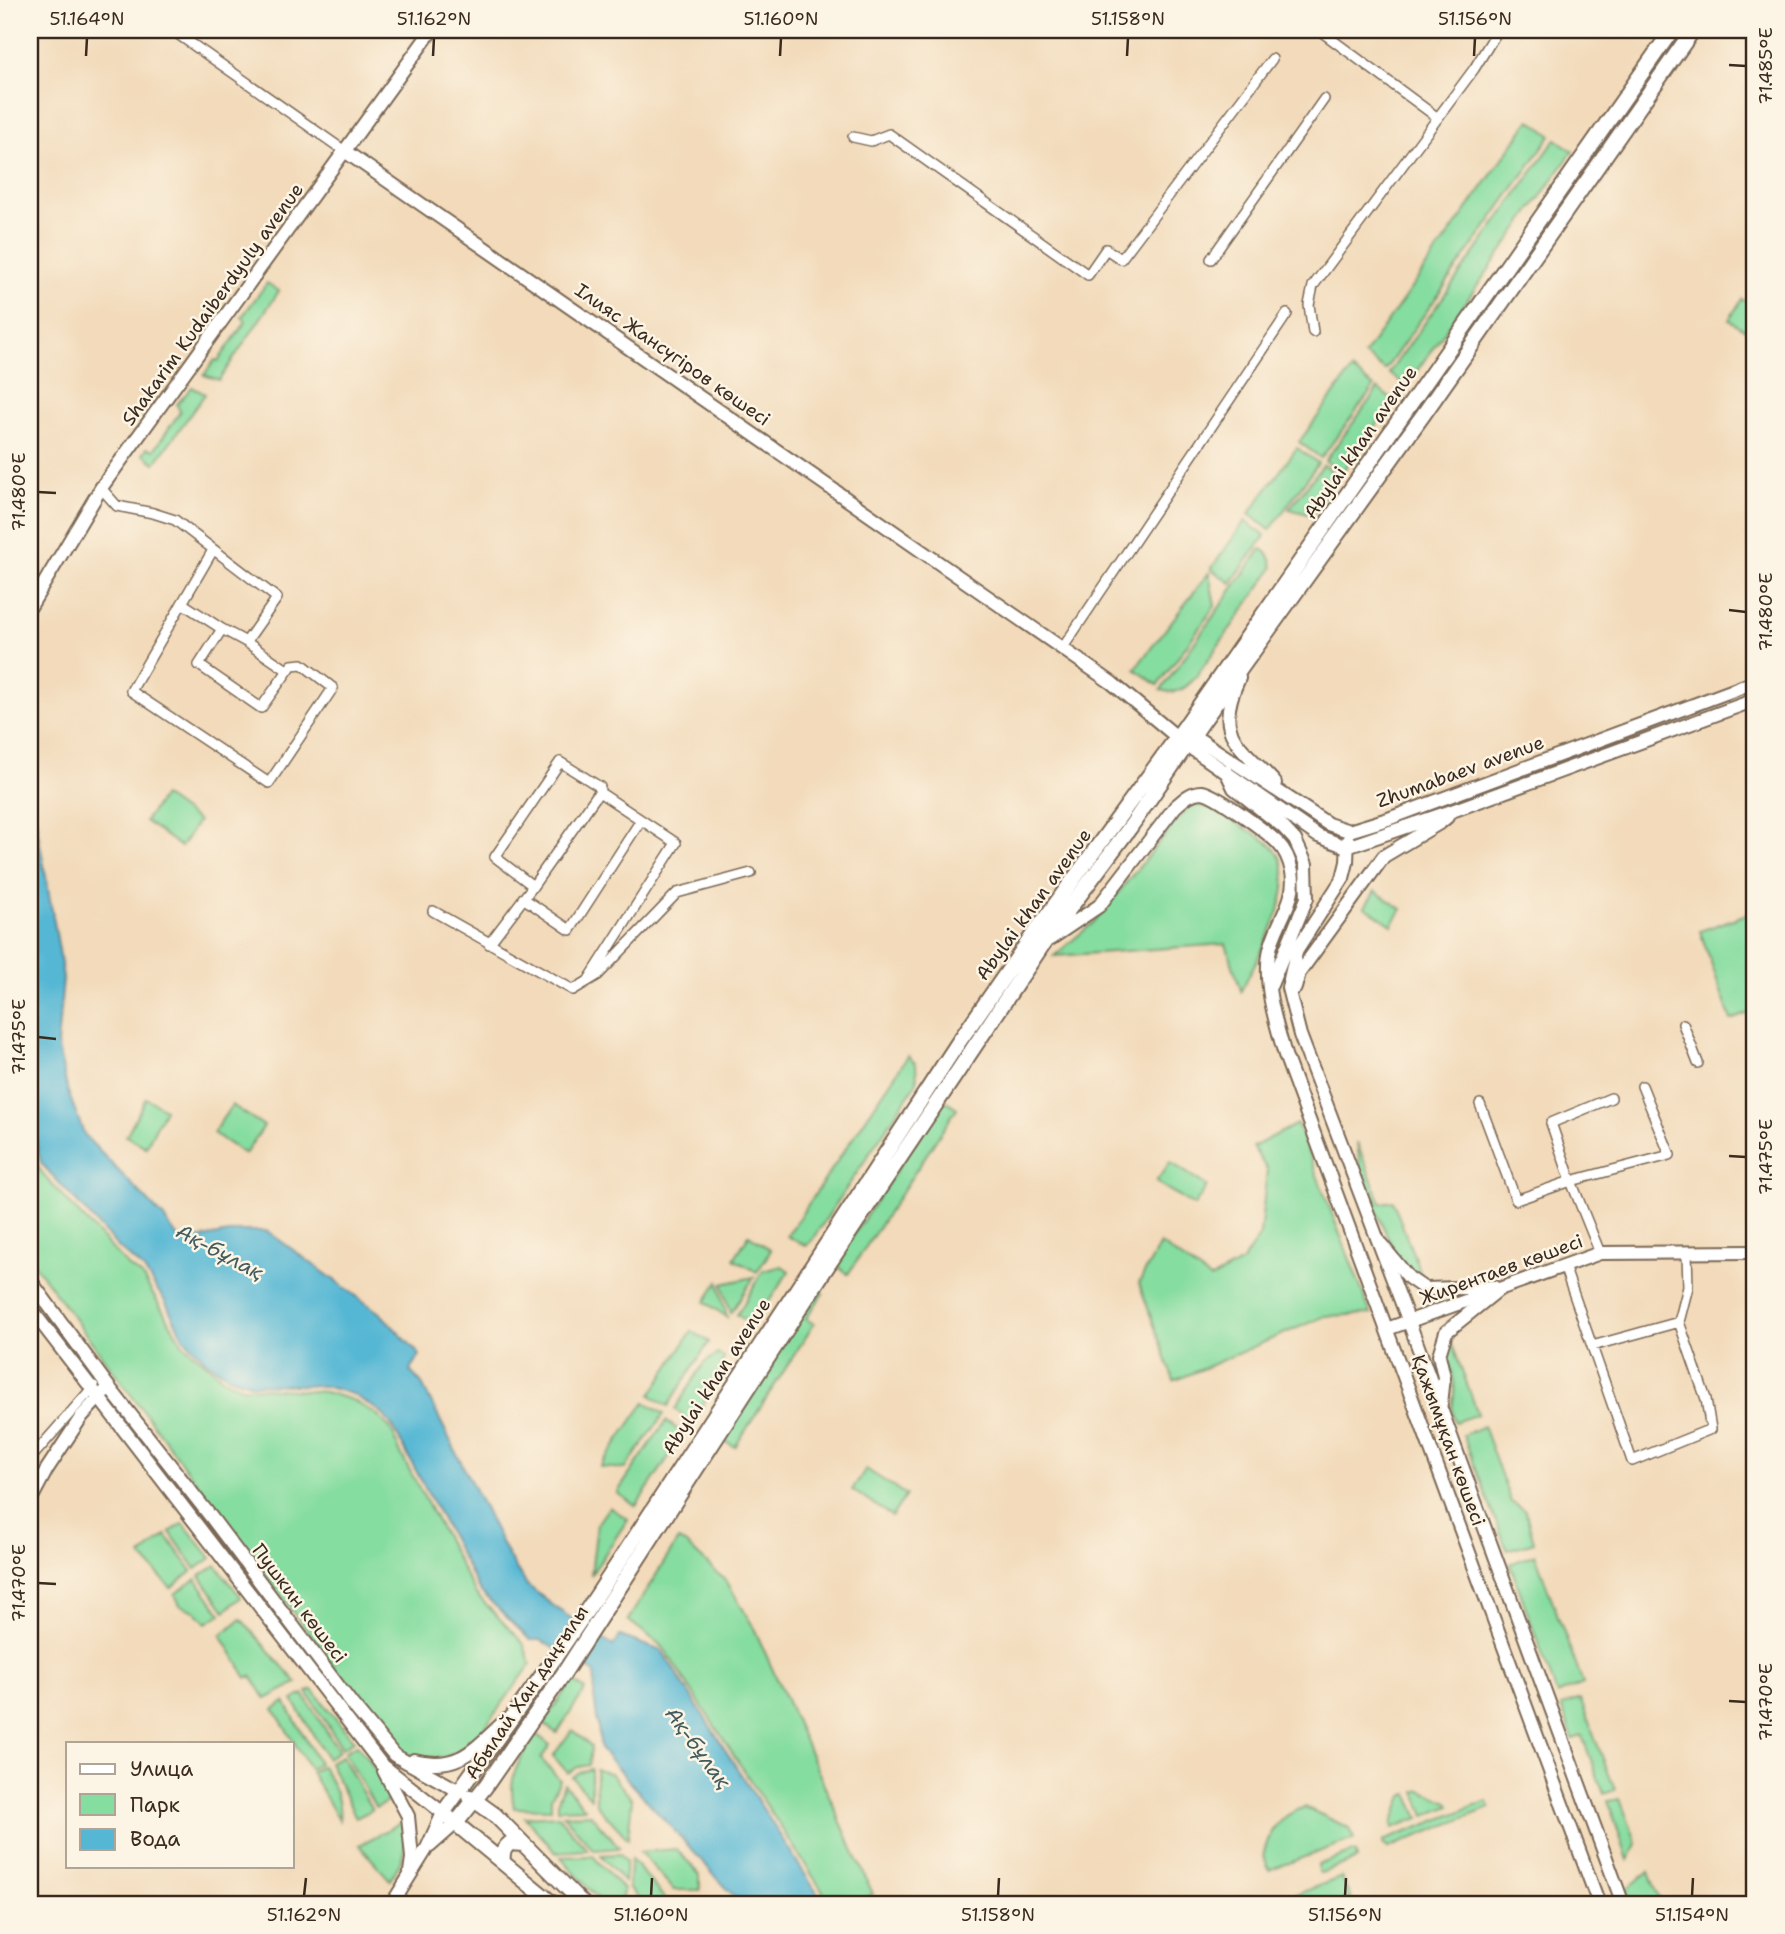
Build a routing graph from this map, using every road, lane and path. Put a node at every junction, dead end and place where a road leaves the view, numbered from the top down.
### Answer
1 (173, 30) edge
2 (432, 30) edge
3 (1319, 30) edge
4 (1498, 30) edge
5 (1672, 30) edge
6 (1693, 30) edge
7 (1272, 59) dead end
8 (1324, 99) dead end
9 (1438, 118) junction
10 (853, 137) dead end
11 (346, 152) junction
12 (1210, 259) dead end
13 (1287, 314) dead end
14 (1313, 332) dead end
15 (102, 488) junction
16 (213, 550) junction
17 (182, 603) junction
18 (30, 607) edge
19 (222, 629) junction
20 (1261, 640) junction
21 (246, 642) junction
22 (1062, 649) junction
23 (288, 670) junction
24 (1755, 682) edge
25 (1755, 700) edge
26 (1185, 737) junction
27 (1226, 771) junction
28 (599, 792) junction
29 (1287, 797) junction
30 (1452, 811) junction
31 (641, 820) junction
32 (1349, 831) junction
33 (1347, 847) junction
34 (751, 873) dead end
35 (533, 886) junction
36 (523, 898) junction
37 (433, 911) dead end
38 (489, 944) junction
39 (1044, 944) junction
40 (1297, 948) junction
41 (589, 981) junction
42 (1269, 988) junction
43 (1292, 1009) junction
44 (1683, 1024) dead end
45 (1698, 1063) dead end
46 (1642, 1086) dead end
47 (1611, 1098) dead end
48 (1480, 1104) dead end
49 (1571, 1181) junction
50 (1379, 1242) junction
51 (1755, 1252) edge
52 (1687, 1253) junction
53 (1600, 1254) junction
54 (1564, 1266) junction
55 (30, 1280) edge
56 (1503, 1288) junction
57 (30, 1308) edge
58 (1409, 1322) junction
59 (1679, 1322) junction
60 (1387, 1329) junction
61 (1592, 1346) junction
62 (105, 1382) junction
63 (96, 1394) junction
64 (1440, 1408) junction
65 (30, 1459) edge
66 (30, 1501) edge
67 (602, 1601) junction
68 (519, 1708) junction
69 (394, 1755) junction
70 (381, 1764) junction
71 (459, 1791) junction
72 (475, 1800) junction
73 (443, 1813) junction
74 (456, 1823) junction
75 (523, 1844) junction
76 (427, 1848) junction
77 (1582, 1855) junction
78 (503, 1862) junction
79 (410, 1872) junction
80 (392, 1904) edge
81 (553, 1904) edge
82 (583, 1904) edge
83 (1592, 1904) edge
84 (1600, 1904) edge
85 (1623, 1904) edge

1 - 11 street, Ілияс Жансүгіров көшесі
2 - 11 main road, Shakarim Kudaiberdyuly avenue
3 - 9 street
4 - 9 street
5 - 26 main road, Abylai khan avenue
6 - 20 main road, Abylai khan avenue
7 - 10 street
8 - 12 street
9 - 14 street
11 - 15 main road, Shakarim Kudaiberdyuly avenue
11 - 22 main road, Ілияс Жансүгіров көшесі
13 - 22 street
15 - 16 street
15 - 18 main road, Shakarim Kudaiberdyuly avenue
16 - 17 street
16 - 21 street
17 - 19 street
17 - 23 street
19 - 21 street
19 - 23 street
20 - 26 main road, Abylai khan avenue
20 - 29 main road
21 - 23 street
22 - 26 main road, Ілияс Жансүгіров көшесі
24 - 32 main road, Zhumabaev avenue
25 - 30 main road, Zhumabaev avenue
26 - 27 main road
26 - 29 main road
26 - 39 main road, Abylai khan avenue
26 - 67 main road, Abylai khan avenue
27 - 33 main road
27 - 42 main road
28 - 31 street
28 - 35 street
28 - 35 street
29 - 32 main road
30 - 33 main road, Zhumabaev avenue
30 - 43 main road
31 - 36 street
31 - 41 street
32 - 33 main road
33 - 40 main road
34 - 41 street
35 - 36 street
36 - 38 street
37 - 38 street
38 - 41 street
39 - 42 main road, Қажымұқан көшесі
39 - 67 main road, Abylai khan avenue
40 - 42 main road
40 - 43 main road
42 - 60 main road, Қажымұқан көшесі
43 - 50 main road, Қажымұқан көшесі
44 - 45 street
46 - 49 street
47 - 49 street
48 - 49 street
49 - 53 street
50 - 56 main road
50 - 58 main road, Қажымұқан көшесі
51 - 52 main road, Жирентаев көшесі
52 - 53 main road, Жирентаев көшесі
52 - 59 street
53 - 54 main road, Жирентаев көшесі
54 - 56 main road, Жирентаев көшесі
54 - 61 street
55 - 62 main road, Пушкин көшесі
56 - 58 main road, Жирентаев көшесі
56 - 64 main road
57 - 63 main road, Пушкин көшесі
58 - 60 main road, Жирентаев көшесі
58 - 64 main road, Қажымұқан көшесі
59 - 61 street
59 - 61 street
60 - 77 main road, Қажымұқан көшесі
62 - 63 main road
62 - 69 main road, Пушкин көшесі
63 - 65 street
63 - 66 main road
63 - 70 main road, Пушкин көшесі
64 - 85 main road, Қажымұқан көшесі
67 - 68 main road, Abylai khan avenue
67 - 72 main road, Абылай Хан даңғылы
68 - 69 main road
68 - 71 main road, Abylai khan avenue
69 - 71 main road, Пушкин көшесі
70 - 73 main road, Пушкин көшесі
70 - 79 main road
71 - 72 main road, Пушкин көшесі
71 - 73 main road, Abylai khan avenue
72 - 74 main road
72 - 75 main road, Пушкин көшесі
73 - 74 main road, Пушкин көшесі
73 - 76 main road
74 - 76 main road
74 - 78 main road, Пушкин көшесі
75 - 78 main road
75 - 82 main road, Пушкин көшесі
76 - 79 main road
77 - 83 main road
77 - 84 main road, Қажымұқан көшесі
78 - 81 main road, Пушкин көшесі
79 - 80 main road

